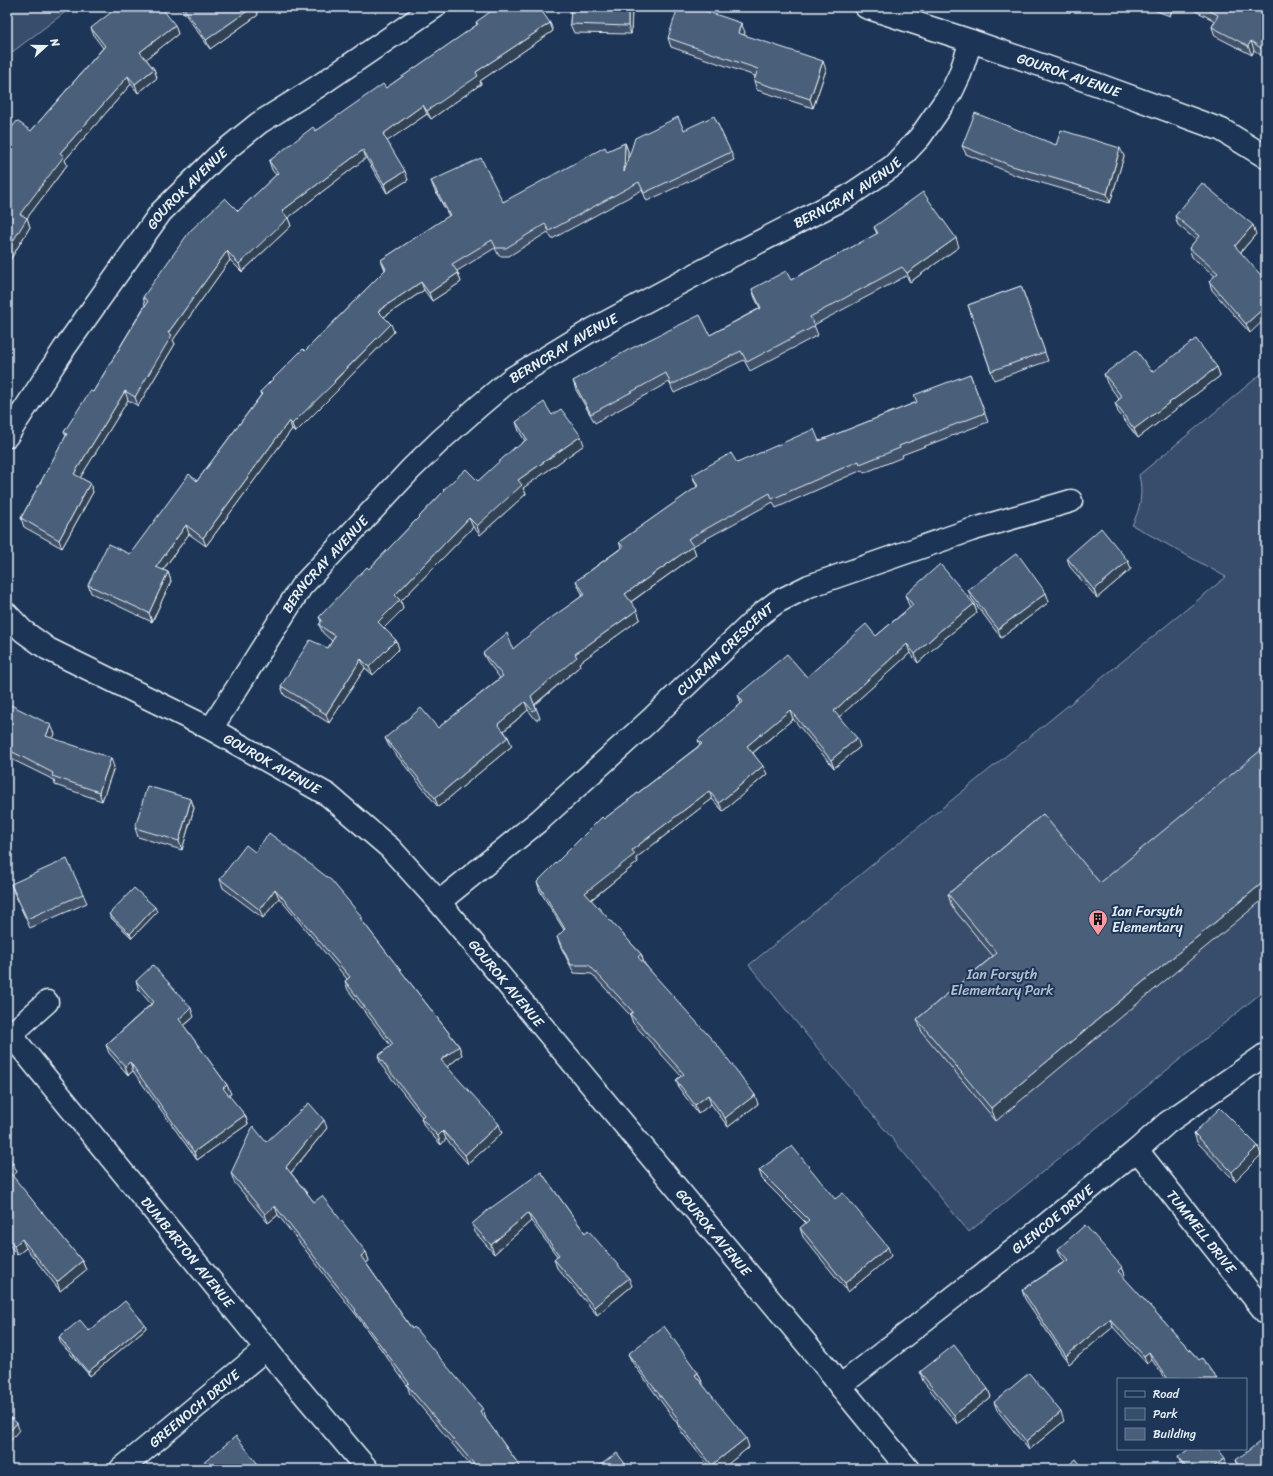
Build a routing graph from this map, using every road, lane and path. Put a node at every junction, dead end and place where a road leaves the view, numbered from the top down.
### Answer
1 (434, 7) edge
2 (866, 7) edge
3 (971, 41) junction
4 (1266, 157) edge
5 (7, 436) edge
6 (1072, 502) dead end
7 (7, 614) edge
8 (210, 729) junction
9 (439, 902) junction
10 (47, 1002) dead end
11 (9, 1036) edge
12 (1266, 1054) edge
13 (1137, 1150) junction
14 (1266, 1313) edge
15 (267, 1348) junction
16 (840, 1386) junction
17 (121, 1469) edge
18 (367, 1469) edge
19 (908, 1469) edge

1 - 5 street, GOUROK AVENUE
2 - 3 street, GOUROK AVENUE
3 - 4 street, GOUROK AVENUE
3 - 8 street, BERNCRAY AVENUE
6 - 9 street, CULRAIN CRESCENT
7 - 8 street, GOUROK AVENUE
8 - 9 street, GOUROK AVENUE
9 - 16 street, GOUROK AVENUE
10 - 11 street
11 - 15 street, DUMBARTON AVENUE
12 - 13 street, GLENCOE DRIVE
13 - 14 street, TUMMELL DRIVE
13 - 16 street, GLENCOE DRIVE
15 - 17 street, GREENOCH DRIVE
15 - 18 street, DUMBARTON AVENUE
16 - 19 street, GOUROK AVENUE

